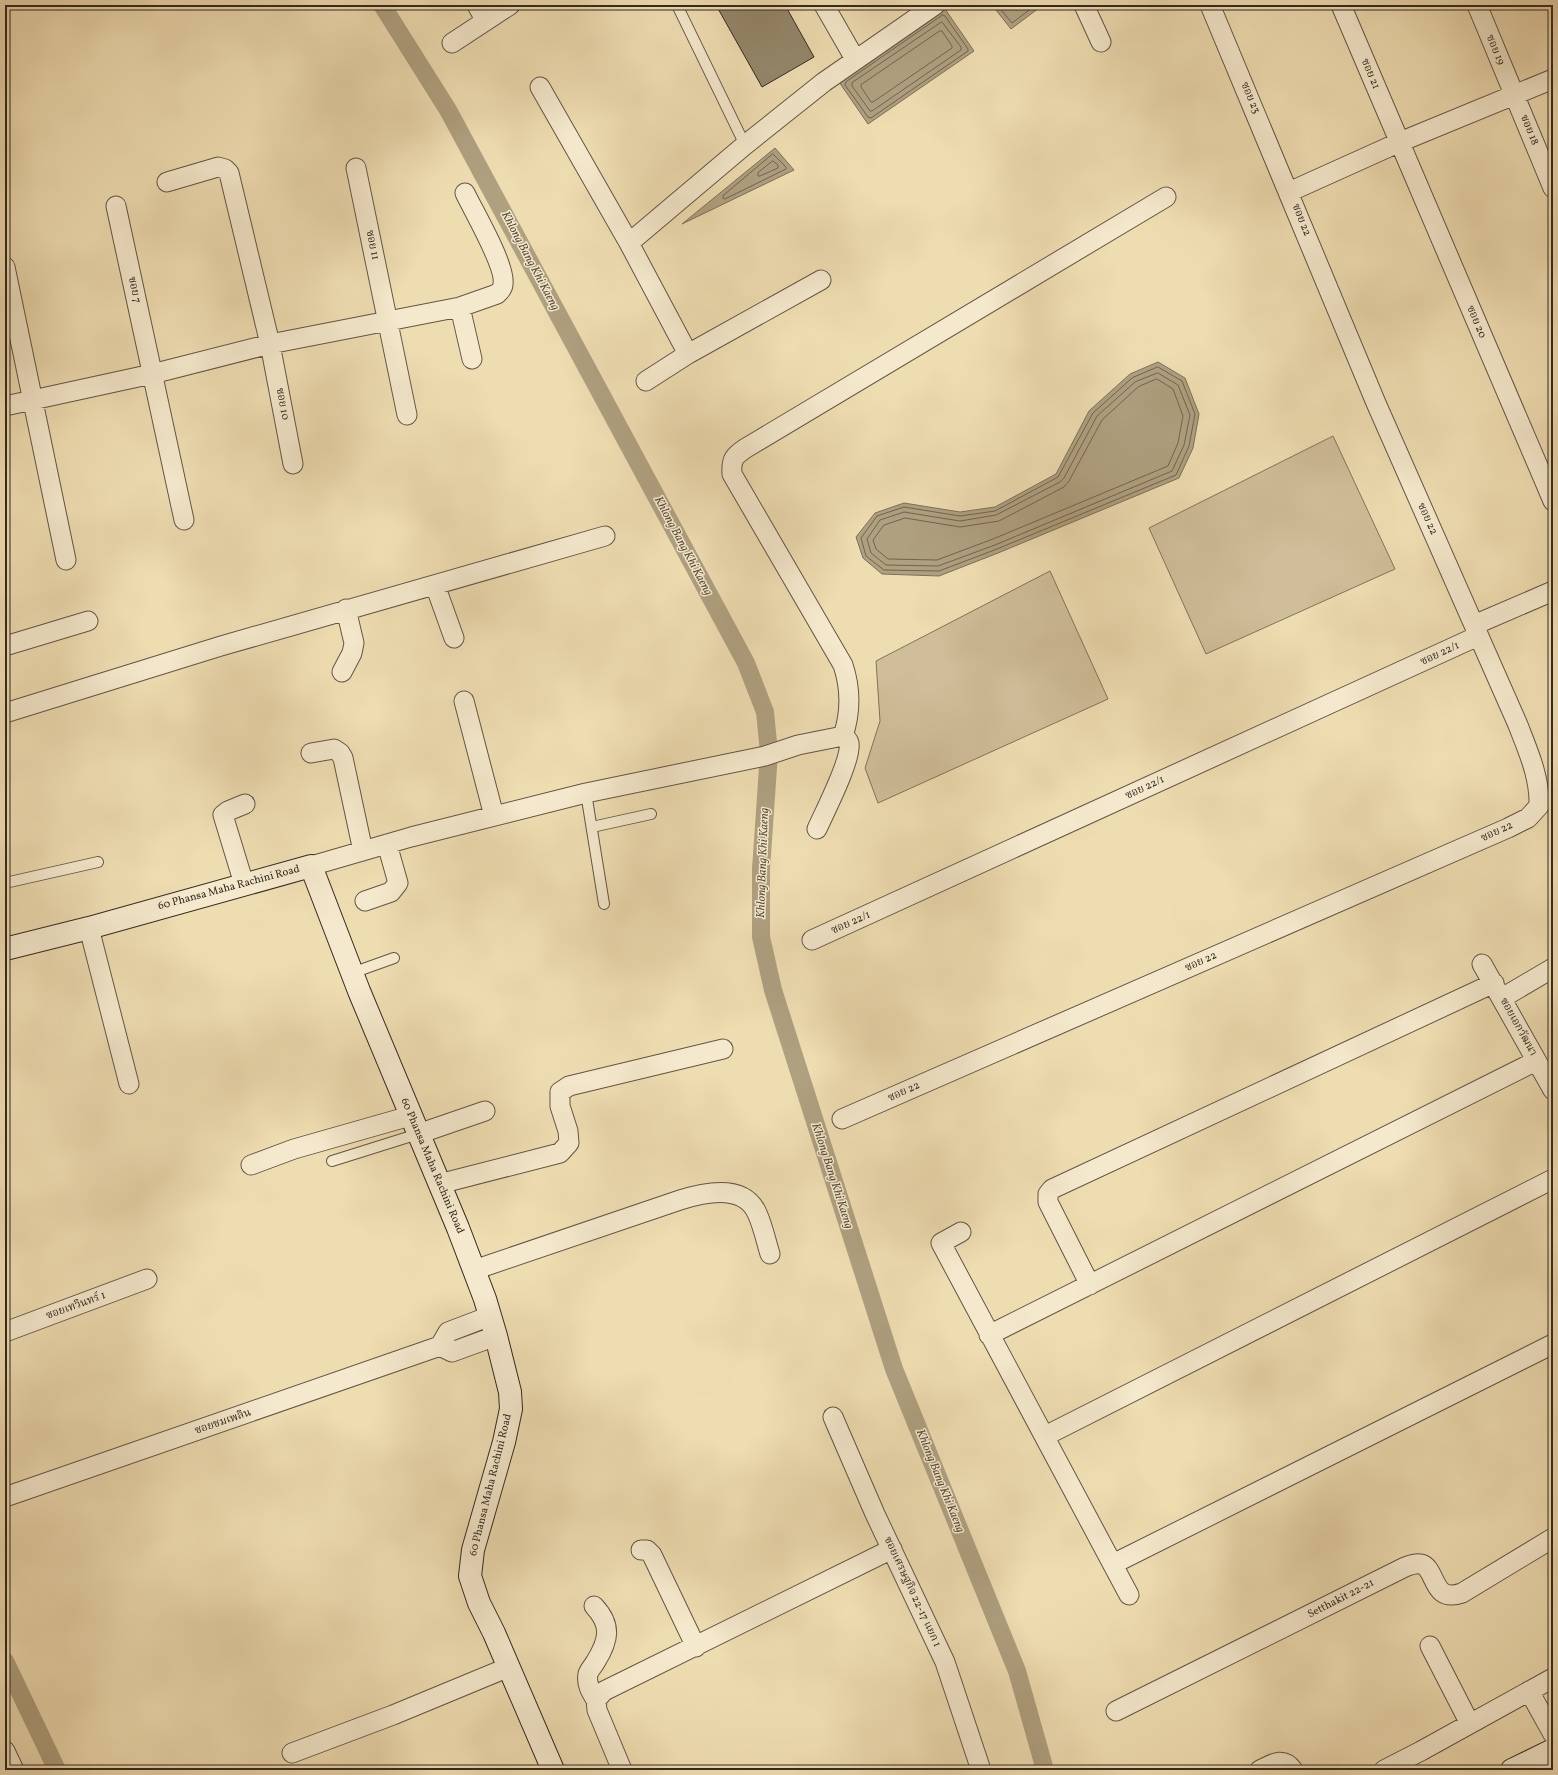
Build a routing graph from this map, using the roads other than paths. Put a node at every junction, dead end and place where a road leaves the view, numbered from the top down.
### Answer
1 (510, 5) edge
2 (677, 5) edge
3 (824, 5) edge
4 (935, 5) edge
5 (1084, 5) edge
6 (1210, 5) edge
7 (1341, 5) edge
8 (1476, 5) edge
9 (481, 13) edge
10 (1100, 42) dead end
11 (452, 43) dead end
12 (855, 59) junction
13 (1553, 78) edge
14 (540, 87) dead end
15 (1514, 94) junction
16 (1400, 142) junction
17 (745, 145) junction
18 (356, 168) dead end
19 (166, 182) dead end
20 (1553, 188) edge
21 (1289, 192) junction
22 (465, 193) dead end
23 (1166, 197) dead end
24 (116, 206) dead end
25 (629, 243) junction
26 (5, 268) edge
27 (821, 280) dead end
28 (460, 307) junction
29 (388, 322) junction
30 (270, 344) junction
31 (688, 354) junction
32 (472, 359) dead end
33 (152, 374) junction
34 (646, 381) dead end
35 (32, 400) junction
36 (5, 406) edge
37 (407, 416) dead end
38 (294, 464) dead end
39 (1553, 501) edge
40 (184, 520) dead end
41 (605, 536) dead end
42 (66, 560) dead end
43 (435, 584) junction
44 (1553, 591) edge
45 (346, 609) junction
46 (88, 621) dead end
47 (1476, 630) junction
48 (454, 638) dead end
49 (5, 646) edge
50 (342, 672) dead end
51 (464, 701) dead end
52 (5, 713) edge
53 (843, 736) junction
54 (311, 753) dead end
55 (586, 793) junction
56 (245, 804) dead end
57 (651, 814) dead end
58 (494, 816) junction
59 (592, 827) junction
60 (817, 829) dead end
61 (387, 844) junction
62 (363, 850) junction
63 (98, 862) dead end
64 (311, 866) junction
65 (5, 883) edge
66 (244, 884) junction
67 (365, 901) dead end
68 (604, 904) dead end
69 (89, 928) junction
70 (812, 940) dead end
71 (5, 949) edge
72 (394, 958) dead end
73 (1482, 964) dead end
74 (1553, 968) edge
75 (352, 973) junction
76 (1498, 991) junction
77 (723, 1049) dead end
78 (1536, 1061) junction
79 (129, 1084) dead end
80 (1553, 1090) edge
81 (485, 1111) dead end
82 (842, 1119) dead end
83 (414, 1125) junction
84 (332, 1161) dead end
85 (251, 1165) dead end
86 (1553, 1179) edge
87 (439, 1184) junction
88 (962, 1232) dead end
89 (770, 1254) dead end
90 (474, 1270) junction
91 (147, 1279) dead end
92 (1090, 1285) junction
93 (493, 1326) junction
94 (5, 1332) edge
95 (989, 1335) junction
96 (1553, 1344) edge
97 (833, 1417) dead end
98 (1045, 1436) junction
99 (5, 1497) edge
100 (1553, 1538) edge
101 (892, 1549) junction
102 (641, 1550) dead end
103 (1113, 1564) junction
104 (1130, 1595) dead end
105 (594, 1606) dead end
106 (1430, 1646) dead end
107 (696, 1647) junction
108 (508, 1667) junction
109 (1553, 1678) edge
110 (1529, 1691) junction
111 (596, 1700) junction
112 (1116, 1712) dead end
113 (1470, 1724) junction
114 (1553, 1734) edge
115 (1553, 1750) edge
116 (5, 1751) edge
117 (292, 1753) dead end
118 (14, 1770) edge
119 (553, 1770) edge
120 (622, 1770) edge
121 (981, 1770) edge
122 (1260, 1770) edge
123 (1293, 1770) edge
124 (1384, 1770) edge
125 (1512, 1770) edge

1 - 9 street
2 - 17 lane
3 - 12 street
4 - 12 street
5 - 10 street
6 - 21 street, ซอย 23
7 - 16 street, ซอย 21
8 - 15 street, ซอย 19
9 - 11 street
12 - 17 street
13 - 15 street
14 - 25 street
15 - 16 street
15 - 20 street, ซอย 18
16 - 21 street
16 - 39 street, ซอย 20
17 - 25 street
18 - 29 street, ซอย 11
19 - 30 street, ซอย 10
21 - 47 street, ซอย 22
22 - 28 street
23 - 53 street
24 - 33 street, ซอย 7
25 - 31 street
26 - 35 street
27 - 31 street
28 - 29 street
28 - 32 street
29 - 30 street
29 - 37 street, ซอย 11
30 - 33 street
30 - 38 street, ซอย 10
31 - 34 street
33 - 35 street
33 - 40 street, ซอย 7
35 - 36 street
35 - 42 street
41 - 43 street
43 - 45 street
43 - 48 street
44 - 47 street, ซอย 22/1
45 - 50 street
45 - 52 street
46 - 49 street
47 - 70 street, ซอย 22/1
47 - 82 street, ซอย 22
51 - 58 street
53 - 55 street
53 - 60 street
54 - 62 street
55 - 58 street
55 - 59 lane
56 - 66 street
57 - 59 lane
58 - 61 street
59 - 68 lane
61 - 62 street
61 - 67 street
62 - 64 street
63 - 65 lane
64 - 66 street, 60 Phansa Maha Rachini Road
64 - 75 street, 60 Phansa Maha Rachini Road
66 - 69 street, 60 Phansa Maha Rachini Road
69 - 71 street, 60 Phansa Maha Rachini Road
69 - 79 street
72 - 75 lane
73 - 76 street, ซอยเอกวัฒนา
74 - 76 street
75 - 83 street, 60 Phansa Maha Rachini Road
76 - 78 street, ซอยเอกวัฒนา
76 - 92 street
77 - 87 street
78 - 80 street, ซอยเอกวัฒนา
78 - 92 street
81 - 83 street
83 - 84 lane
83 - 85 street
83 - 87 street, 60 Phansa Maha Rachini Road
86 - 98 street
87 - 90 street, 60 Phansa Maha Rachini Road
88 - 95 street
89 - 90 street
90 - 93 street, 60 Phansa Maha Rachini Road
91 - 94 street, ซอยเทวินทร์ 1
92 - 95 street
93 - 99 street, ซอยชมเพลิน
93 - 108 street, 60 Phansa Maha Rachini Road
95 - 98 street
96 - 103 street
97 - 101 street, ซอยเศรษฐกิจ 22-17 แยก 1
98 - 103 street
100 - 112 street, Setthakit 22-21
101 - 107 street
101 - 121 street, ซอยเศรษฐกิจ 22-17 แยก 1
102 - 107 street
103 - 104 street
105 - 111 street
106 - 113 street
107 - 111 street
108 - 117 street
108 - 119 street, 60 Phansa Maha Rachini Road
109 - 110 street
110 - 113 street
110 - 114 street
111 - 120 street
113 - 124 street
115 - 125 street
116 - 118 street
122 - 123 street

